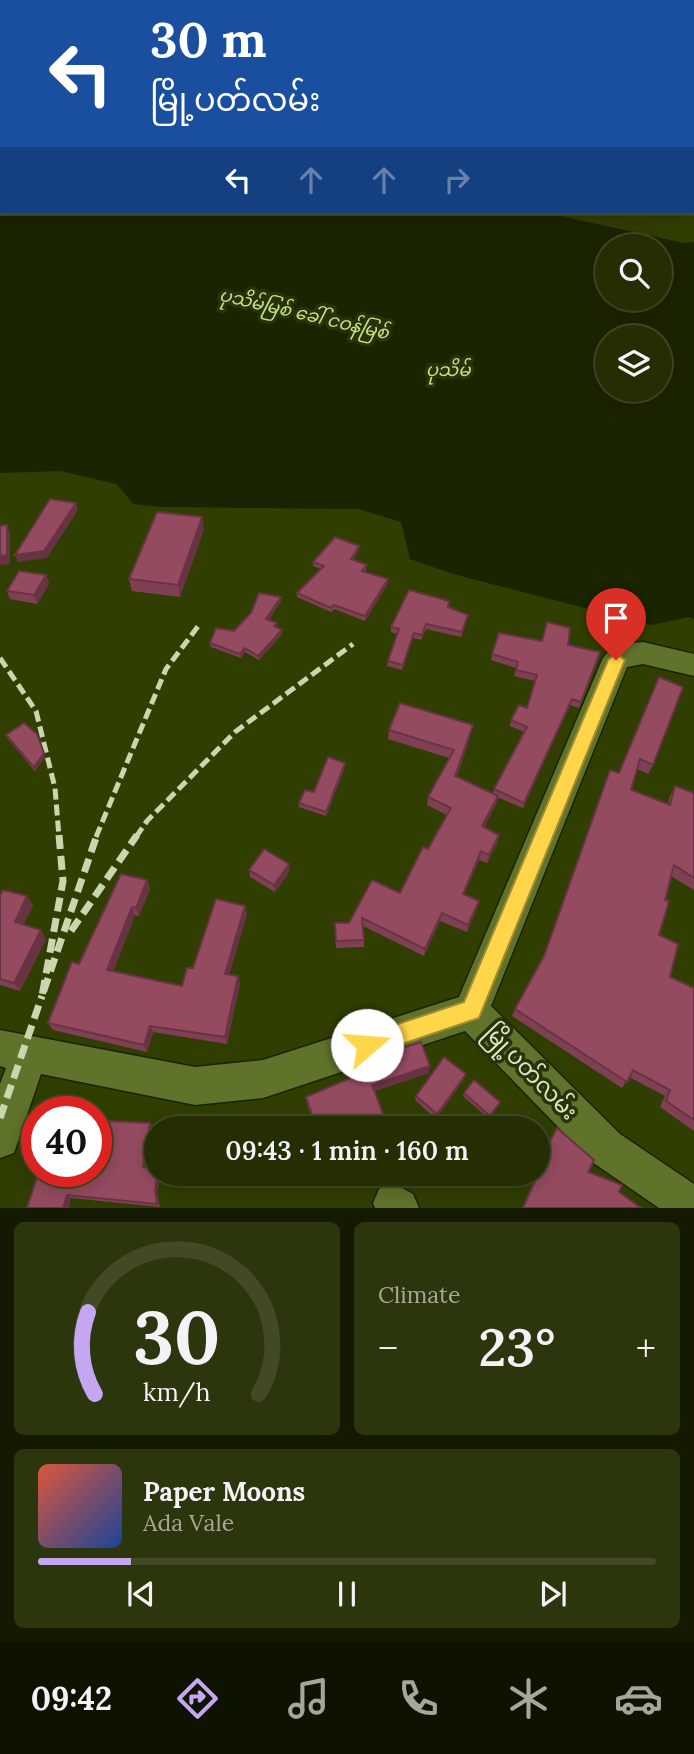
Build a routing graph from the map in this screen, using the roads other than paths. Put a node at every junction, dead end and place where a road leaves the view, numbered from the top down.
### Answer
1 (694, 665) edge
2 (471, 1011) junction
3 (14, 1052) edge
4 (0, 1139) edge
5 (694, 1208) edge

1 - 2 street, မြို့ပတ်လမ်း
2 - 3 street
2 - 5 street, မြို့ပတ်လမ်း
3 - 4 street

